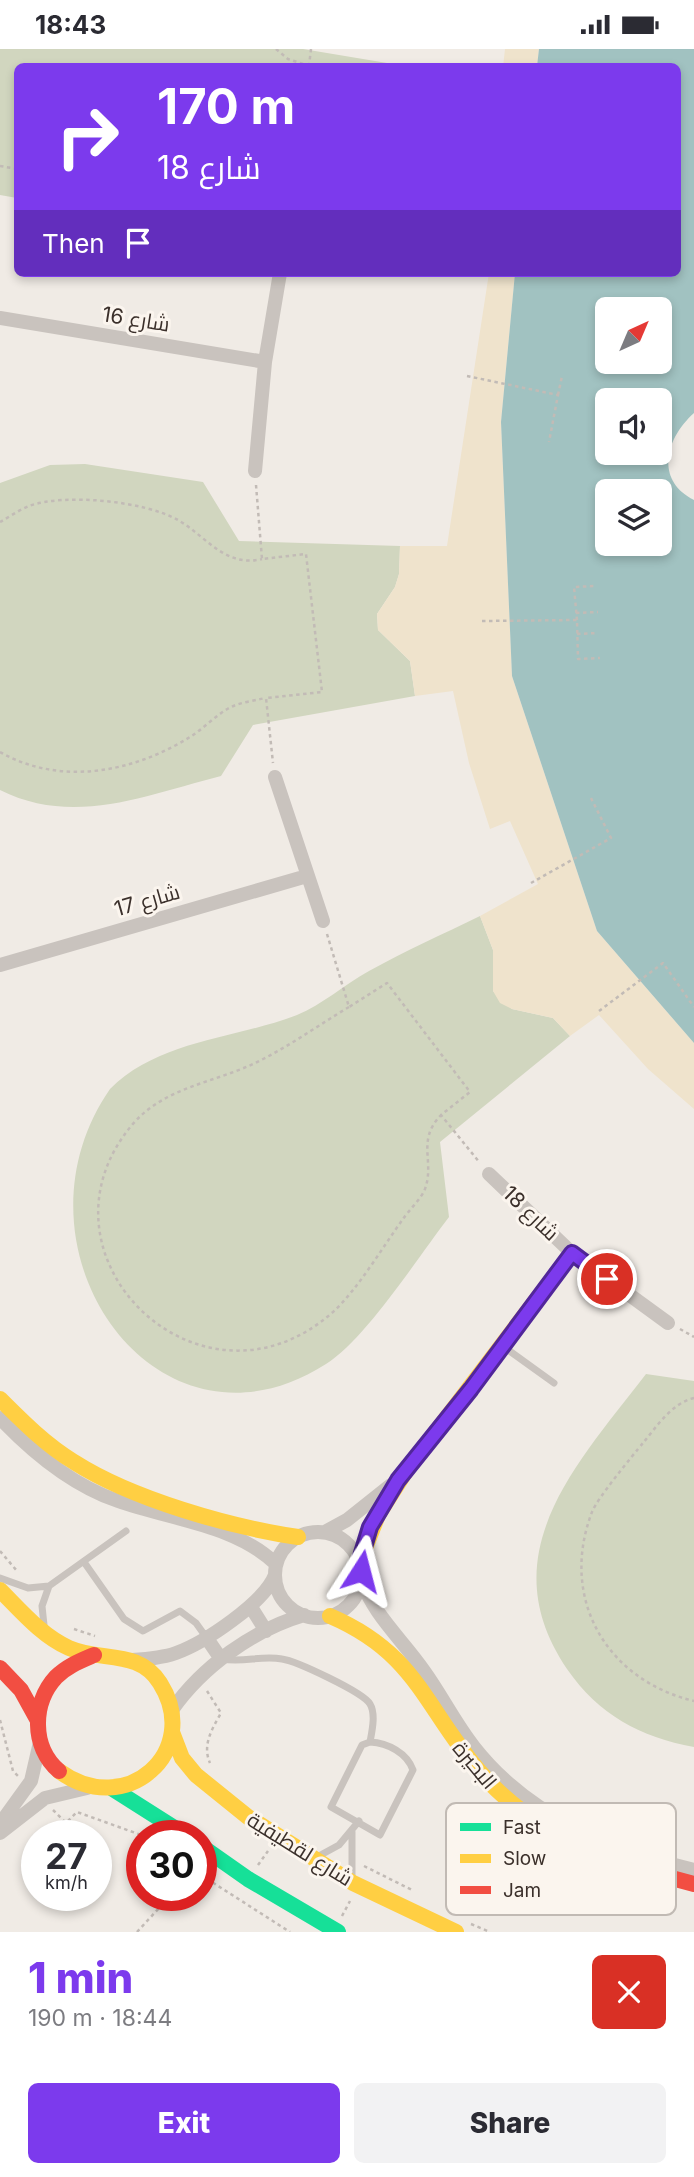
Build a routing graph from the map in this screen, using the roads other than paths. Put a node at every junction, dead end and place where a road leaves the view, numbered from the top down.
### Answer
1 (280, 277) edge
2 (0, 318) edge
3 (265, 362) junction
4 (255, 471) road end
5 (275, 777) road end
6 (307, 876) junction
7 (323, 921) road end
8 (0, 965) edge
9 (489, 1174) road end
10 (572, 1253) junction
11 (668, 1323) dead end
12 (503, 1346) junction
13 (554, 1383) dead end
14 (0, 1399) edge
15 (0, 1418) edge
16 (398, 1480) junction
17 (155, 1506) junction
18 (126, 1531) dead end
19 (326, 1532) junction
20 (298, 1537) junction
21 (84, 1562) junction
22 (276, 1570) junction
23 (360, 1571) junction
24 (0, 1578) edge
25 (49, 1585) junction
26 (0, 1590) edge
27 (251, 1607) junction
28 (304, 1615) junction
29 (330, 1616) junction
30 (266, 1631) junction
31 (45, 1632) junction
32 (206, 1637) junction
33 (94, 1655) junction
34 (221, 1659) junction
35 (132, 1660) junction
36 (0, 1668) edge
37 (172, 1710) junction
38 (37, 1719) junction
39 (172, 1733) junction
40 (40, 1740) junction
41 (370, 1742) junction
42 (465, 1746) junction
43 (88, 1787) junction
44 (113, 1789) junction
45 (511, 1803) edge
46 (162, 1820) edge
47 (359, 1821) junction
48 (0, 1824) edge
49 (352, 1832) junction
50 (0, 1833) edge
51 (217, 1857) edge
52 (313, 1859) junction
53 (676, 1867) edge
54 (694, 1870) edge
55 (676, 1877) edge
56 (356, 1884) junction
57 (694, 1884) edge
58 (336, 1931) edge
59 (456, 1932) edge

1 - 3 street
2 - 3 street, شارع 16
3 - 4 street
5 - 6 street
6 - 7 street
6 - 8 street, شارع 17
9 - 10 street, شارع 18
10 - 11 street, شارع 18
10 - 12 street, شارع 18
12 - 13 lane
12 - 16 street, شارع 18
14 - 17 street
15 - 17 street
16 - 19 street, شارع 18
16 - 23 street, شارع 18
17 - 20 street
17 - 22 street
18 - 21 lane
19 - 20 street
19 - 23 street
20 - 22 street
21 - 25 lane
21 - 32 lane
22 - 27 street
22 - 28 street
23 - 29 street
23 - 42 street, البحيرة
24 - 25 lane
25 - 31 lane
26 - 31 street
27 - 30 street
27 - 32 street
28 - 29 street
28 - 30 street
29 - 42 street, البحيرة
30 - 34 street
31 - 33 street
32 - 34 street
32 - 35 street
33 - 35 street
33 - 38 street
34 - 37 street
34 - 41 lane
35 - 37 street
36 - 38 street
37 - 39 street
38 - 40 street
39 - 44 street
39 - 52 street, شارع لقطيفية
40 - 43 street
40 - 48 street
41 - 47 lane
41 - 47 lane
42 - 45 street, البحيرة
43 - 44 street
43 - 50 street
44 - 46 street
47 - 49 lane
49 - 52 lane
49 - 56 lane
51 - 58 street
52 - 56 street, شارع لقطيفية
53 - 54 street, البحيرة
55 - 57 street, البحيرة
56 - 59 street, شارع لقطيفية

